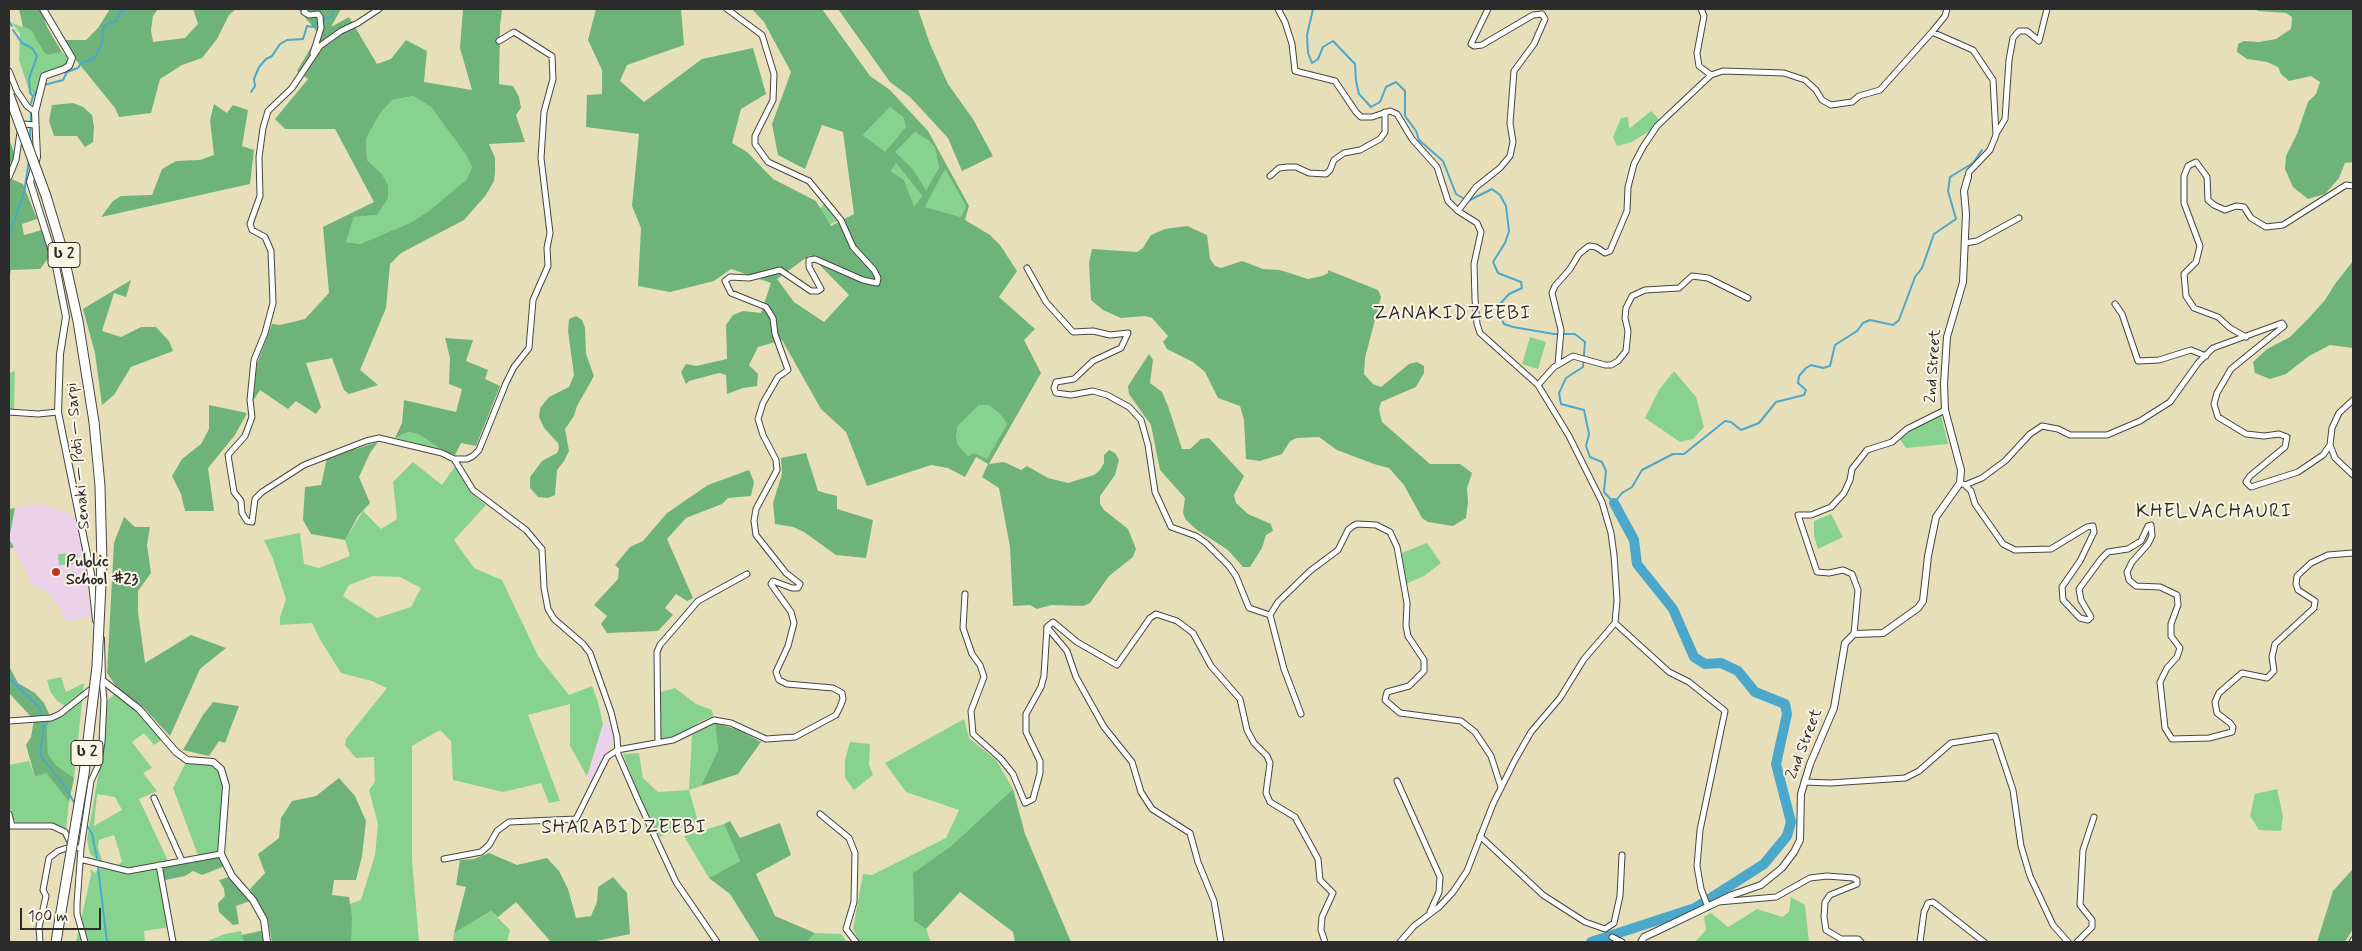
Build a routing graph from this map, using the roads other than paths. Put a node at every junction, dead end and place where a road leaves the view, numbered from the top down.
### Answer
1 (43, 9) edge
2 (305, 9) edge
3 (380, 9) edge
4 (727, 9) edge
5 (1278, 9) edge
6 (1488, 9) edge
7 (1701, 9) edge
8 (1946, 9) edge
9 (2048, 9) edge
10 (1932, 32) junction
11 (499, 41) dead end
12 (312, 58) junction
13 (9, 71) edge
14 (1711, 75) junction
15 (9, 95) edge
16 (35, 112) junction
17 (1385, 112) junction
18 (31, 124) junction
19 (1996, 135) junction
20 (1270, 176) dead end
21 (9, 177) edge
22 (1968, 177) joint
23 (2353, 186) edge
24 (1458, 211) junction
25 (2019, 218) dead end
26 (1965, 243) junction
27 (1027, 268) dead end
28 (1748, 298) dead end
29 (2115, 304) dead end
30 (2246, 338) junction
31 (2206, 356) junction
32 (1558, 364) junction
33 (1538, 385) junction
34 (2353, 400) edge
35 (1945, 410) junction
36 (9, 412) edge
37 (58, 412) junction
38 (2330, 445) junction
39 (454, 458) junction
40 (2353, 475) edge
41 (1963, 484) junction
42 (2353, 553) edge
43 (747, 574) dead end
44 (965, 594) dead end
45 (1270, 615) junction
46 (1615, 623) junction
47 (1047, 627) junction
48 (1854, 634) junction
49 (102, 680) junction
50 (1301, 714) dead end
51 (9, 720) edge
52 (658, 743) junction
53 (617, 750) junction
54 (1397, 781) dead end
55 (1804, 782) junction
56 (1501, 788) junction
57 (154, 798) dead end
58 (9, 814) edge
59 (820, 814) dead end
60 (2094, 817) dead end
61 (10, 826) edge
62 (1480, 836) junction
63 (70, 847) junction
64 (81, 848) junction
65 (221, 854) junction
66 (1622, 855) dead end
67 (80, 859) junction
68 (444, 859) dead end
69 (182, 861) junction
70 (159, 866) junction
71 (1718, 902) junction
72 (1707, 905) junction
73 (1430, 913) junction
74 (1612, 937) dead end
75 (40, 942) edge
76 (56, 942) edge
77 (85, 942) edge
78 (173, 942) edge
79 (265, 942) edge
80 (717, 942) edge
81 (856, 942) edge
82 (1221, 942) edge
83 (1325, 942) edge
84 (1400, 942) edge
85 (1622, 942) edge
86 (1641, 942) edge
87 (1861, 942) edge
88 (1920, 942) edge
89 (1984, 942) edge
90 (2068, 942) edge
91 (2077, 942) edge

1 - 16 street
2 - 12 street
3 - 12 street
4 - 52 street
5 - 17 street
6 - 24 street
7 - 14 street
8 - 10 street
9 - 19 street, 2nd Street
10 - 14 street
10 - 19 street
11 - 39 street
12 - 39 street
13 - 16 street
14 - 32 street
15 - 76 highway, Senaki — Poti — Sarpi / ს 2, bridge
16 - 18 street
17 - 20 street
17 - 24 street
18 - 21 street
18 - 37 street
19 - 22 street, 2nd Street
22 - 26 street, 2nd Street
23 - 30 street
24 - 33 street
25 - 26 street
26 - 35 street, 2nd Street
27 - 45 street
28 - 32 street
29 - 31 street
30 - 31 street
30 - 38 street
31 - 41 street
32 - 33 street
33 - 46 street
34 - 38 street
35 - 41 street, 2nd Street
35 - 48 street
36 - 37 street
37 - 49 street
38 - 40 street
39 - 53 street
41 - 42 street
41 - 48 street
43 - 52 street
44 - 47 street
45 - 50 street
45 - 56 street
46 - 56 street
46 - 72 street
47 - 82 street
47 - 83 street
48 - 55 street, 2nd Street
49 - 51 street
49 - 64 street
49 - 65 street
52 - 53 street
53 - 68 street
53 - 80 street
54 - 73 street
55 - 71 street, 2nd Street
55 - 90 street
56 - 62 street
57 - 69 street
58 - 61 street
59 - 81 street
60 - 91 street
61 - 63 street
62 - 66 street
62 - 73 street
63 - 64 street
63 - 75 street
64 - 67 street
65 - 69 street
65 - 79 street
67 - 70 street
67 - 77 street
69 - 70 street
70 - 78 street
71 - 72 street, 2nd Street
71 - 87 street
72 - 86 street, 2nd Street
73 - 84 street
74 - 85 street
88 - 89 street

